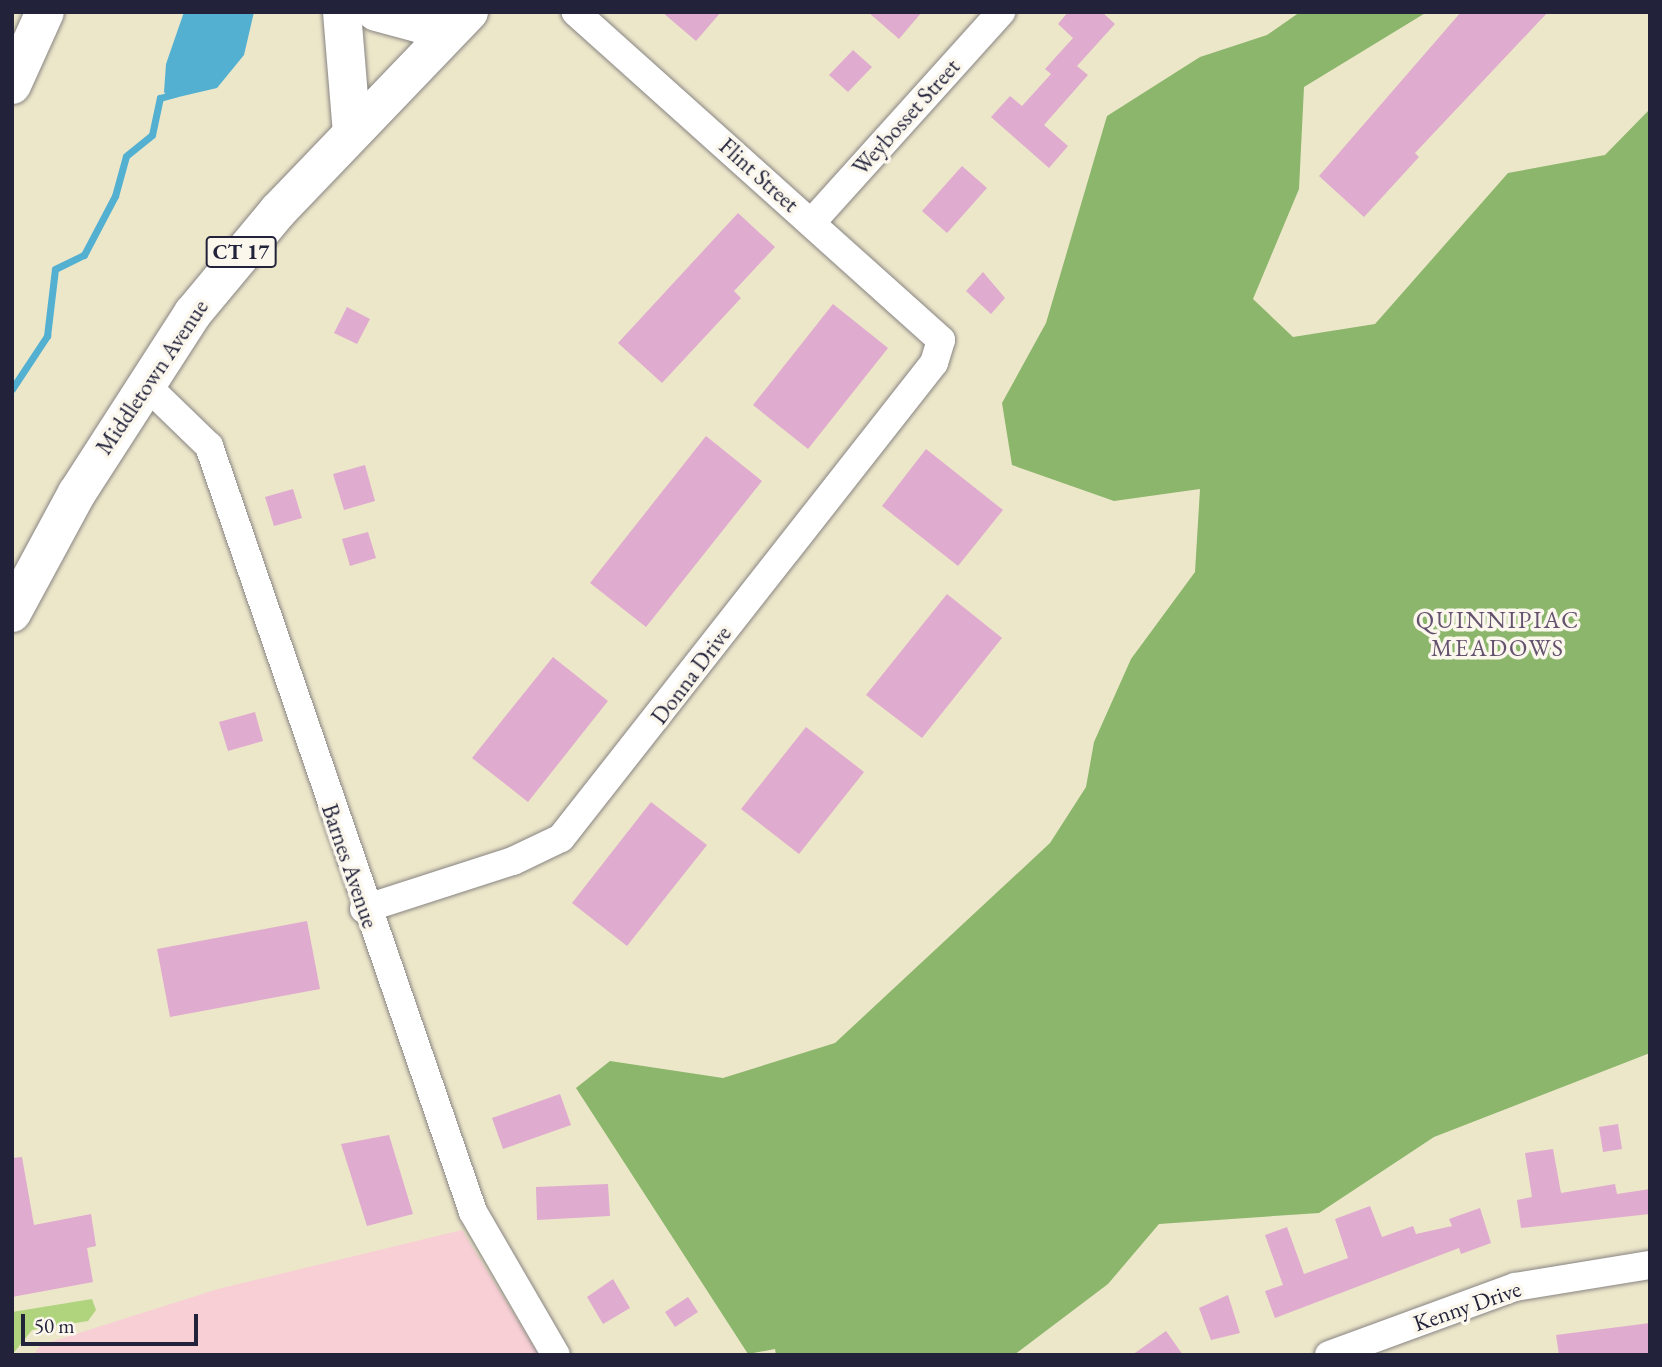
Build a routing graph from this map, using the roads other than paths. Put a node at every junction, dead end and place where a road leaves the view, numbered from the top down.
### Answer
1 (45, 12) edge
2 (342, 12) edge
3 (376, 12) edge
4 (468, 12) edge
5 (576, 12) edge
6 (1001, 12) edge
7 (12, 85) edge
8 (352, 132) junction
9 (812, 222) junction
10 (941, 340) joint
11 (145, 384) junction
12 (12, 613) edge
13 (364, 909) junction
14 (1650, 1265) edge
15 (556, 1355) edge
16 (1329, 1355) edge

1 - 7 main road
2 - 8 main road
3 - 4 main road
4 - 8 main road, Middletown Avenue / CT 17
5 - 9 street, Flint Street
6 - 9 street, Weybosset Street
8 - 11 main road, Middletown Avenue / CT 17
9 - 10 street, Flint Street
10 - 13 street, Donna Drive
11 - 12 main road, Middletown Avenue / CT 17
11 - 13 street, Barnes Avenue
13 - 15 street, Barnes Avenue
14 - 16 street, Kenny Drive

